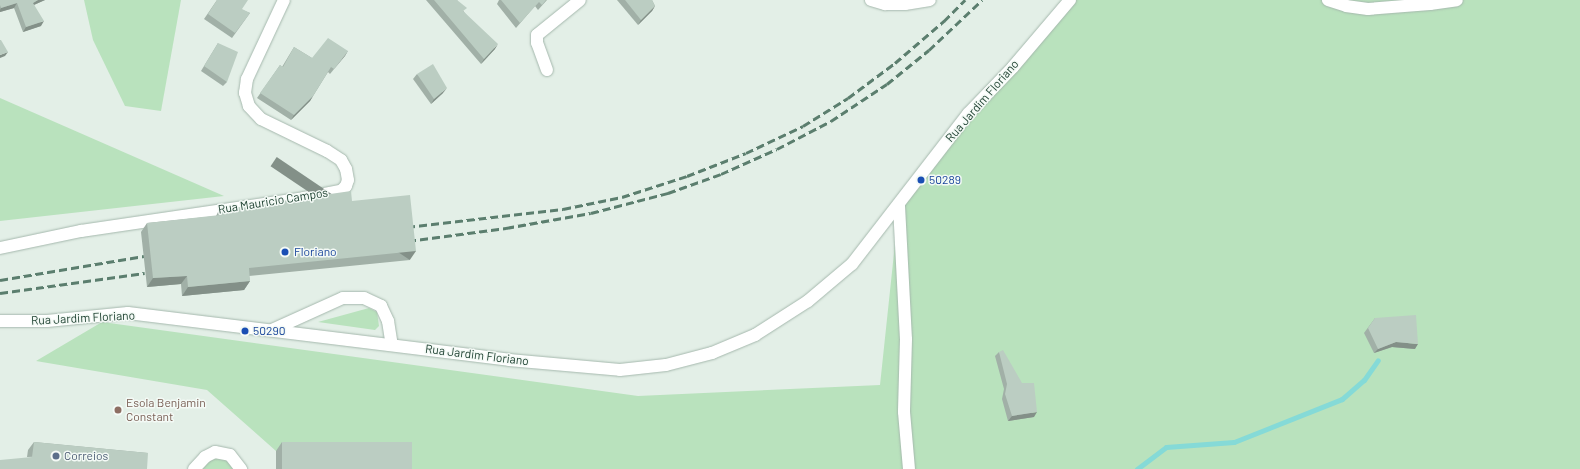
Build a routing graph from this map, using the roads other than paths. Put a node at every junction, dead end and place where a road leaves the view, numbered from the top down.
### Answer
1 (284, 0) edge
2 (580, 0) edge
3 (871, 0) edge
4 (930, 0) edge
5 (1070, 0) edge
6 (1328, 0) edge
7 (1457, 0) edge
8 (547, 70) dead end
9 (899, 206) junction
10 (0, 248) edge
11 (0, 321) edge
12 (272, 330) junction
13 (392, 345) junction
14 (194, 469) edge
15 (241, 469) edge
16 (909, 469) edge

1 - 10 street, Rua Mauricio Campos
2 - 8 street
3 - 4 street
5 - 9 street, Rua Jardim Floriano
6 - 7 street
9 - 13 street, Rua Jardim Floriano
9 - 16 street
11 - 12 street, Rua Jardim Floriano
12 - 13 street, Rua Jardim Floriano
12 - 13 street
14 - 15 street

